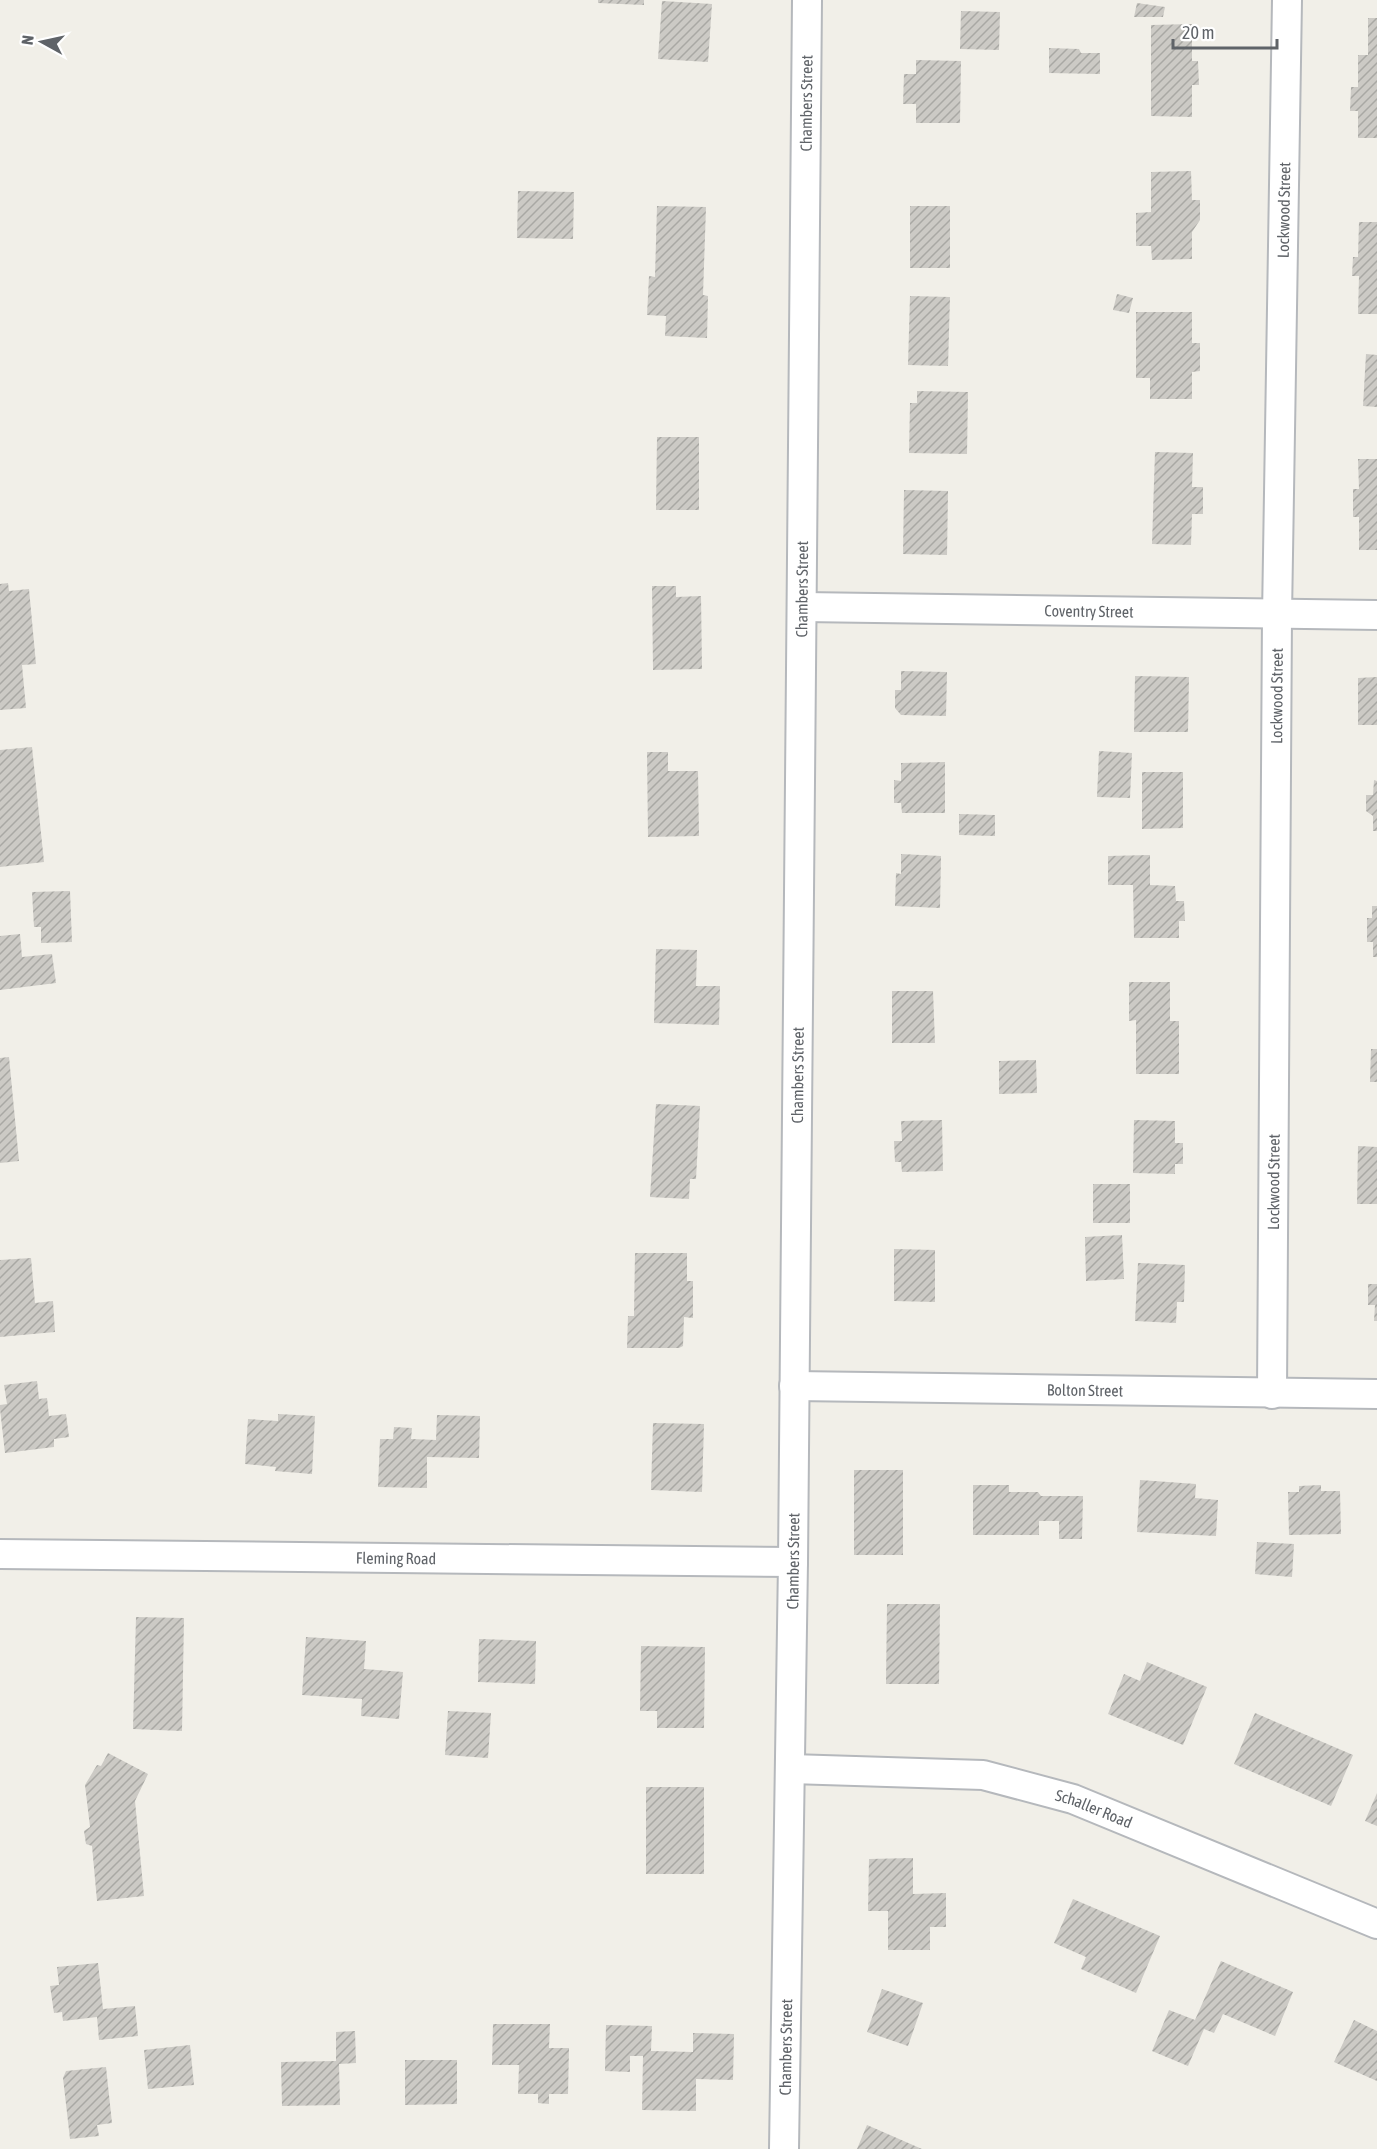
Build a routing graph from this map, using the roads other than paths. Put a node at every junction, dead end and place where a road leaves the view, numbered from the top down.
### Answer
1 (807, 0) edge
2 (1287, 0) edge
3 (803, 607) junction
4 (1377, 615) edge
5 (1276, 616) junction
6 (794, 1386) junction
7 (1272, 1394) junction
8 (1377, 1394) edge
9 (0, 1554) edge
10 (793, 1562) junction
11 (791, 1769) junction
12 (1377, 1924) edge
13 (784, 2149) edge

1 - 3 street, Chambers Street
2 - 5 street, Lockwood Street
3 - 5 street, Coventry Street
3 - 6 street, Chambers Street
4 - 5 street, Coventry Street
5 - 7 street, Lockwood Street
6 - 7 street, Bolton Street
6 - 10 street, Chambers Street
7 - 8 street, Bolton Street
9 - 10 street, Fleming Road
10 - 11 street, Chambers Street
11 - 12 street, Schaller Road
11 - 13 street, Chambers Street

